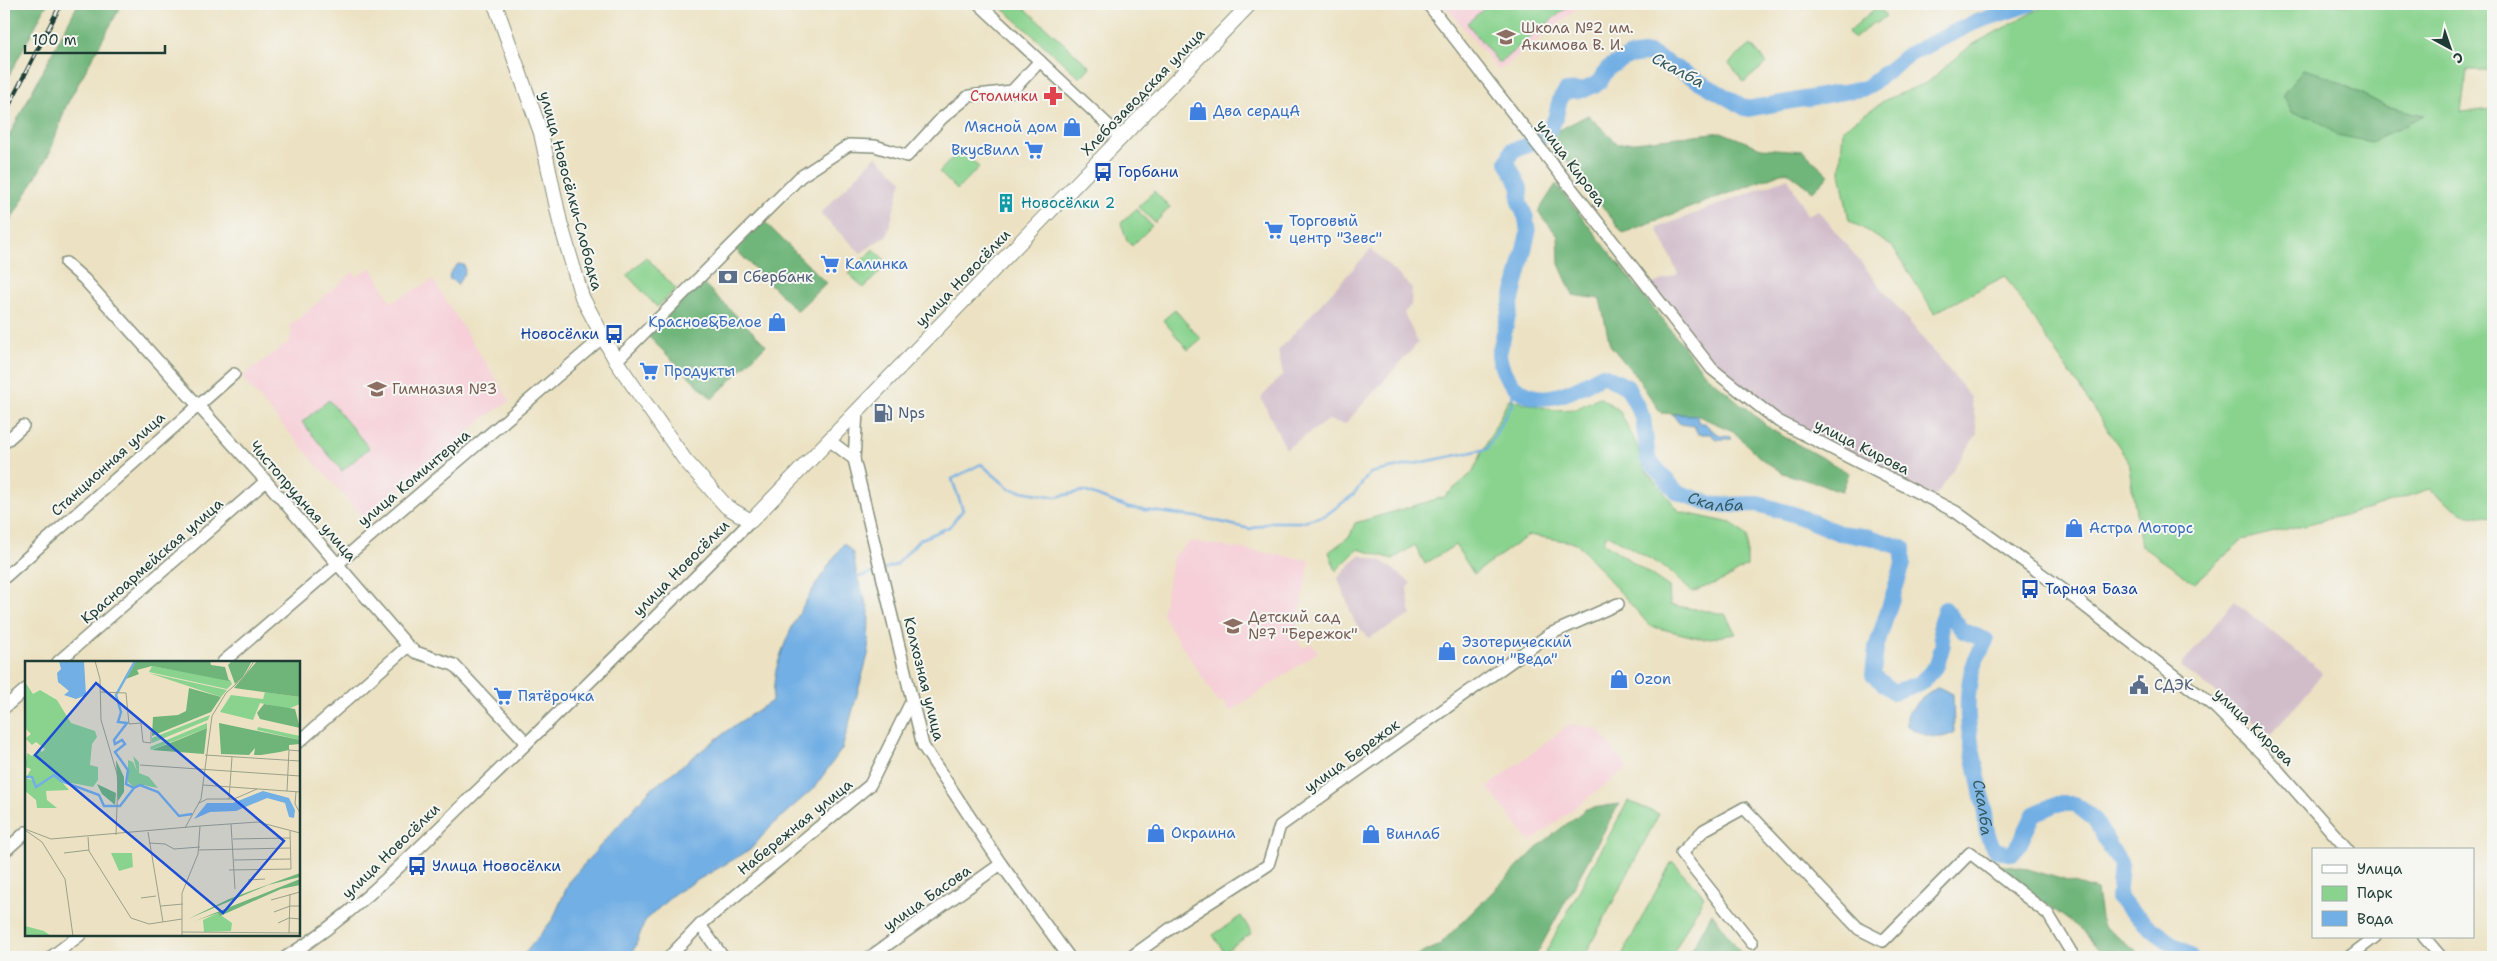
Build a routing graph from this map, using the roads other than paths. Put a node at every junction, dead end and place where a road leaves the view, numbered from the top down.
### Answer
1 (495, 4) edge
2 (979, 4) edge
3 (1250, 4) edge
4 (1428, 4) edge
5 (1040, 61) junction
6 (1122, 138) junction
7 (1079, 182) joint
8 (66, 263) dead end
9 (603, 337) junction
10 (616, 361) junction
11 (234, 374) dead end
12 (198, 404) junction
13 (857, 412) junction
14 (23, 426) dead end
15 (829, 440) junction
16 (4, 443) edge
17 (854, 458) junction
18 (266, 481) junction
19 (751, 521) junction
20 (338, 563) junction
21 (4, 578) edge
22 (1618, 604) dead end
23 (408, 646) junction
24 (59, 661) edge
25 (224, 661) edge
26 (25, 690) edge
27 (912, 700) junction
28 (4, 708) edge
29 (300, 741) edge
30 (527, 743) junction
31 (25, 833) edge
32 (2346, 848) edge
33 (4, 852) edge
34 (1001, 864) junction
35 (700, 925) junction
36 (79, 936) edge
37 (2374, 938) edge
38 (2425, 938) edge
39 (1752, 943) dead end
40 (51, 957) edge
41 (286, 957) edge
42 (669, 957) edge
43 (723, 957) edge
44 (870, 957) edge
45 (1069, 957) edge
46 (1131, 957) edge
47 (2074, 957) edge
48 (2349, 957) edge
49 (2441, 957) edge

1 - 9 main road, улица Новосёлки-Слободка
2 - 5 street
3 - 6 main road, Хлебозаводская улица
4 - 32 street, улица Кирова
5 - 6 street
5 - 10 street
6 - 7 main road, Хлебозаводская улица
7 - 13 main road, улица Новосёлки
8 - 12 street, Чистопрудная улица
9 - 10 main road, улица Новосёлки-Слободка
9 - 20 street, улица Коминтерна
10 - 19 main road, улица Новосёлки-Слободка
11 - 12 street, Станционная улица
12 - 18 street, Чистопрудная улица
12 - 21 street, Станционная улица
13 - 15 main road, улица Новосёлки
13 - 17 street, Колхозная улица
14 - 16 street
15 - 17 street
15 - 19 main road, улица Новосёлки
17 - 27 street, Колхозная улица
18 - 20 street, Чистопрудная улица
18 - 24 street, Красноармейская улица
19 - 30 street, улица Новосёлки
20 - 23 street, Чистопрудная улица
20 - 25 street, улица Коминтерна
22 - 46 street, улица Бережок
23 - 29 street
23 - 30 street, Чистопрудная улица
26 - 28 street
27 - 34 street, Колхозная улица
27 - 35 street, Набережная улица
30 - 41 street, улица Новосёлки
31 - 33 street
34 - 44 street, улица Басова
34 - 45 street, Колхозная улица
35 - 42 street, Набережная улица
35 - 43 street
36 - 40 street
37 - 48 street
38 - 49 street
39 - 47 street

